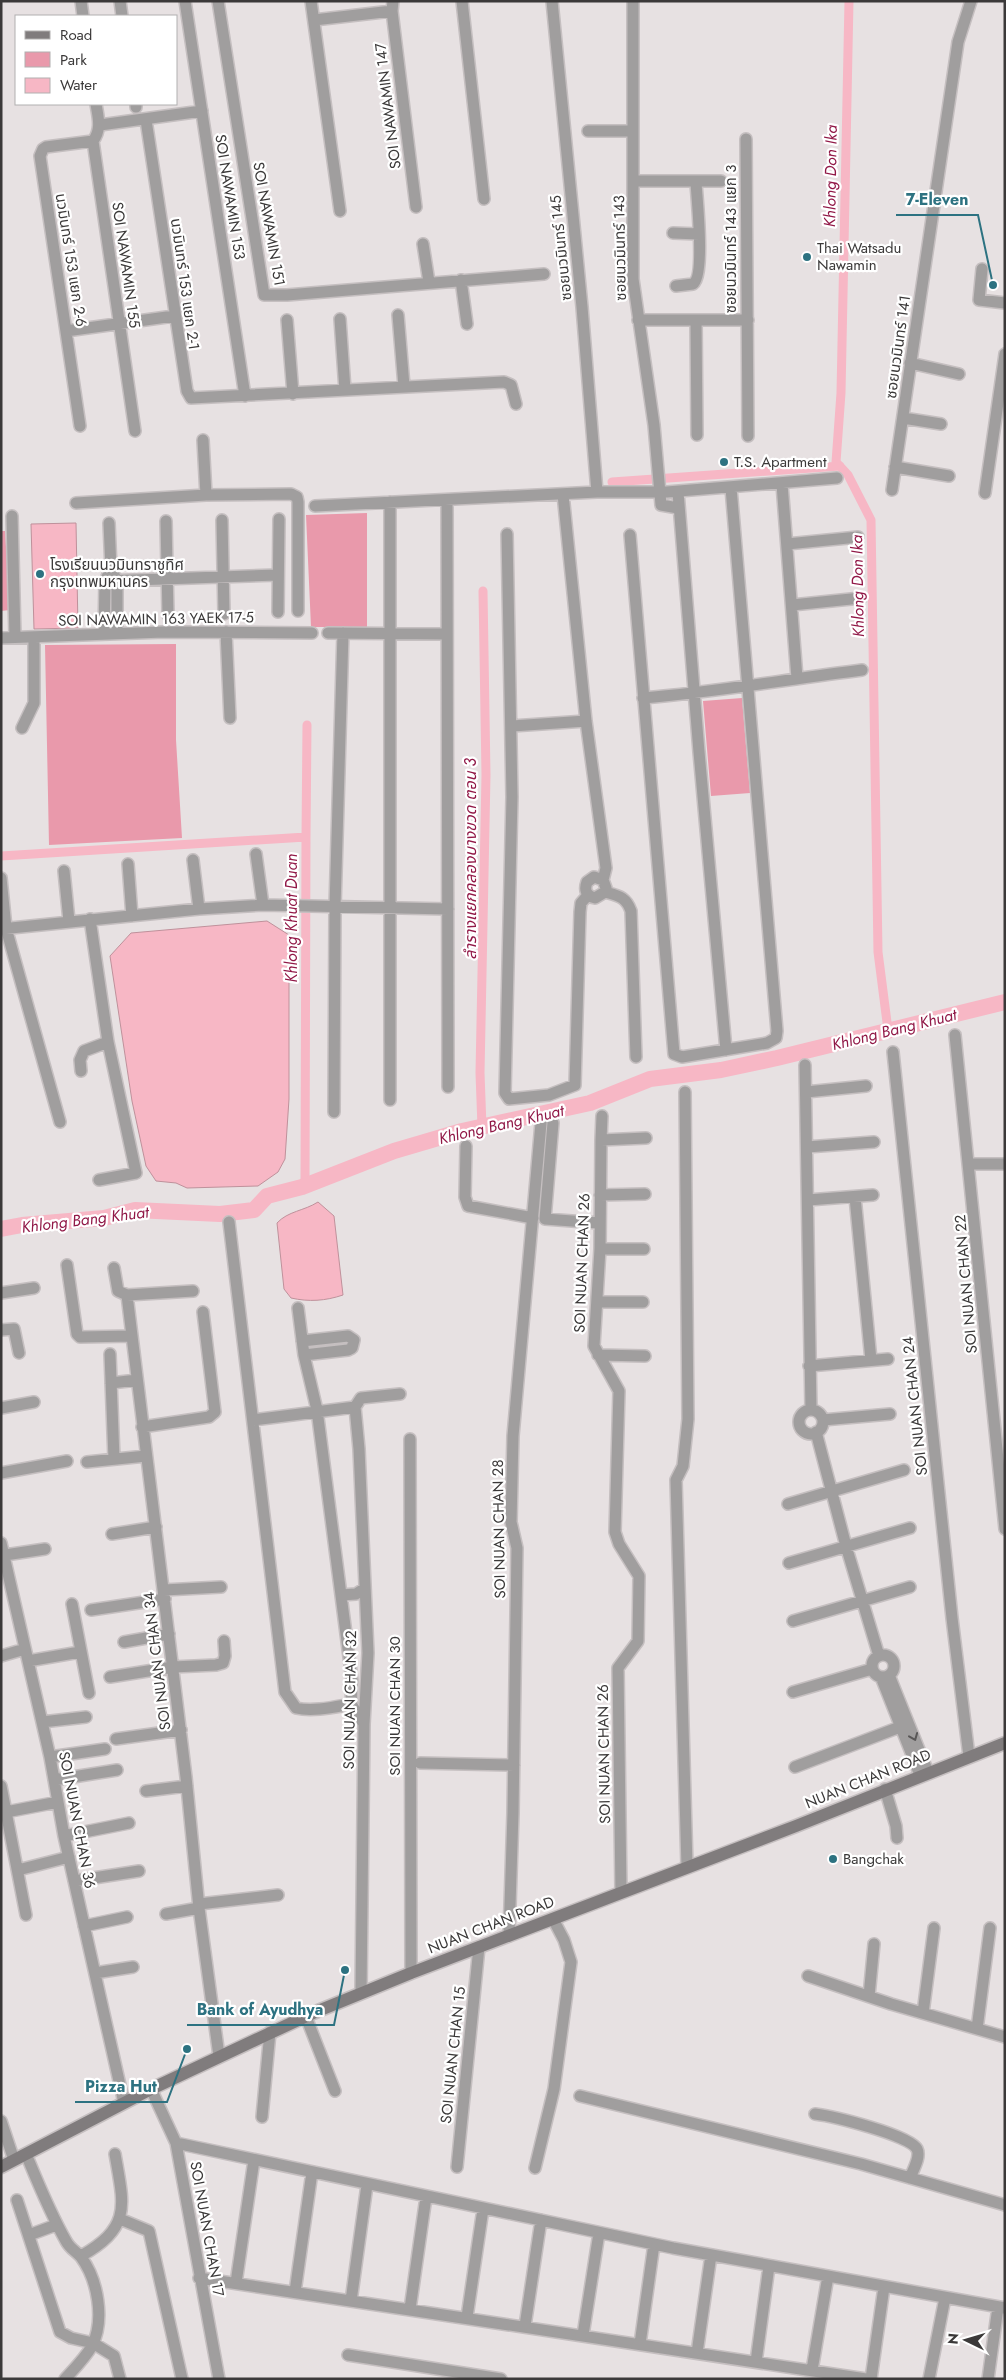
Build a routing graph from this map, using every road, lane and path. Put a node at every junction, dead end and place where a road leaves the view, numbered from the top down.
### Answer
1 (81, 1) edge
2 (120, 1) edge
3 (185, 1) edge
4 (218, 1) edge
5 (312, 1) edge
6 (462, 1) edge
7 (552, 1) edge
8 (633, 1) edge
9 (971, 1) edge
10 (392, 6) edge
11 (83, 15) edge
12 (122, 15) edge
13 (314, 20) junction
14 (96, 105) edge
15 (202, 111) junction
16 (146, 120) junction
17 (100, 125) junction
18 (588, 131) dead end
19 (633, 132) junction
20 (746, 139) dead end
21 (93, 141) junction
22 (633, 181) junction
23 (721, 181) dead end
24 (696, 183) junction
25 (484, 199) dead end
26 (416, 207) dead end
27 (340, 212) dead end
28 (674, 234) dead end
29 (699, 234) junction
30 (423, 244) dead end
31 (982, 269) dead end
32 (544, 274) dead end
33 (461, 280) junction
34 (429, 282) junction
35 (676, 286) dead end
36 (1005, 304) edge
37 (398, 315) dead end
38 (174, 316) junction
39 (340, 319) dead end
40 (287, 320) dead end
41 (638, 320) junction
42 (696, 320) junction
43 (748, 320) junction
44 (119, 322) junction
45 (467, 324) dead end
46 (66, 330) junction
47 (1005, 354) edge
48 (910, 363) junction
49 (959, 374) dead end
50 (404, 386) junction
51 (345, 390) junction
52 (293, 394) junction
53 (245, 396) junction
54 (516, 404) dead end
55 (903, 418) junction
56 (941, 424) dead end
57 (80, 426) dead end
58 (135, 431) dead end
59 (697, 435) dead end
60 (748, 436) dead end
61 (203, 440) dead end
62 (895, 467) junction
63 (949, 476) dead end
64 (837, 478) dead end
65 (782, 484) junction
66 (731, 488) junction
67 (892, 490) dead end
68 (598, 492) junction
69 (660, 492) junction
70 (678, 492) junction
71 (985, 493) dead end
72 (563, 494) junction
73 (206, 495) junction
74 (447, 500) junction
75 (390, 502) junction
76 (76, 503) dead end
77 (314, 506) dead end
78 (678, 508) junction
79 (12, 516) dead end
80 (279, 519) dead end
81 (222, 520) dead end
82 (166, 521) dead end
83 (110, 523) dead end
84 (507, 534) dead end
85 (630, 535) dead end
86 (858, 537) dead end
87 (787, 544) junction
88 (278, 575) junction
89 (224, 577) junction
90 (167, 580) junction
91 (111, 581) junction
92 (861, 598) dead end
93 (792, 605) junction
94 (298, 611) dead end
95 (278, 612) dead end
96 (224, 614) dead end
97 (168, 615) dead end
98 (226, 632) junction
99 (391, 632) junction
100 (117, 633) junction
101 (312, 633) dead end
102 (328, 633) dead end
103 (343, 633) junction
104 (104, 634) junction
105 (447, 634) junction
106 (15, 637) junction
107 (34, 637) junction
108 (1, 638) edge
109 (862, 670) dead end
110 (797, 678) junction
111 (748, 688) junction
112 (694, 694) junction
113 (643, 698) junction
114 (230, 718) dead end
115 (586, 721) junction
116 (512, 726) junction
117 (22, 728) dead end
118 (256, 854) dead end
119 (192, 860) dead end
120 (128, 864) dead end
121 (64, 871) dead end
122 (1, 878) edge
123 (603, 880) junction
124 (605, 892) junction
125 (588, 895) junction
126 (263, 905) junction
127 (335, 907) junction
128 (391, 907) junction
129 (199, 909) junction
130 (448, 909) junction
131 (132, 916) junction
132 (90, 920) junction
133 (69, 921) junction
134 (4, 928) edge
135 (955, 1035) dead end
136 (108, 1042) junction
137 (726, 1050) junction
138 (893, 1052) dead end
139 (636, 1057) dead end
140 (805, 1066) dead end
141 (81, 1071) dead end
142 (866, 1086) dead end
143 (448, 1087) dead end
144 (685, 1092) dead end
145 (806, 1092) junction
146 (390, 1100) dead end
147 (334, 1112) dead end
148 (602, 1116) dead end
149 (60, 1122) dead end
150 (646, 1138) dead end
151 (601, 1140) junction
152 (874, 1142) dead end
153 (466, 1146) dead end
154 (807, 1147) junction
155 (970, 1164) junction
156 (1005, 1164) edge
157 (99, 1180) dead end
158 (645, 1194) dead end
159 (600, 1195) junction
160 (873, 1195) dead end
161 (855, 1197) junction
162 (808, 1200) junction
163 (533, 1218) junction
164 (229, 1222) dead end
165 (599, 1224) junction
166 (600, 1249) junction
167 (644, 1249) dead end
168 (67, 1264) dead end
169 (114, 1268) dead end
170 (34, 1288) dead end
171 (192, 1291) dead end
172 (1, 1293) edge
173 (126, 1295) junction
174 (597, 1302) junction
175 (643, 1302) dead end
176 (298, 1308) dead end
177 (203, 1312) dead end
178 (1, 1330) edge
179 (132, 1336) junction
180 (302, 1341) junction
181 (19, 1353) dead end
182 (110, 1354) dead end
183 (304, 1355) junction
184 (598, 1355) junction
185 (645, 1356) dead end
186 (888, 1359) dead end
187 (871, 1360) junction
188 (809, 1366) junction
189 (137, 1380) junction
190 (111, 1382) junction
191 (400, 1394) dead end
192 (34, 1402) dead end
193 (1, 1408) edge
194 (355, 1408) junction
195 (317, 1410) junction
196 (811, 1410) junction
197 (890, 1414) dead end
198 (253, 1420) junction
199 (823, 1420) junction
200 (142, 1427) junction
201 (816, 1432) junction
202 (410, 1439) dead end
203 (146, 1456) junction
204 (114, 1459) junction
205 (67, 1461) dead end
206 (87, 1462) dead end
207 (904, 1470) dead end
208 (1, 1474) edge
209 (832, 1490) junction
210 (788, 1504) dead end
211 (156, 1527) junction
212 (910, 1528) dead end
213 (1005, 1530) edge
214 (112, 1534) dead end
215 (1, 1543) edge
216 (846, 1546) junction
217 (45, 1549) dead end
218 (5, 1555) junction
219 (789, 1563) dead end
220 (220, 1587) dead end
221 (910, 1587) dead end
222 (365, 1588) junction
223 (341, 1594) junction
224 (165, 1595) junction
225 (864, 1601) junction
226 (72, 1604) dead end
227 (91, 1610) dead end
228 (793, 1621) dead end
229 (169, 1634) junction
230 (224, 1641) dead end
231 (124, 1642) dead end
232 (80, 1652) junction
233 (27, 1655) junction
234 (1, 1656) edge
235 (879, 1656) junction
236 (173, 1667) junction
237 (872, 1669) junction
238 (885, 1676) junction
239 (110, 1677) dead end
240 (89, 1692) dead end
241 (792, 1692) dead end
242 (351, 1704) junction
243 (86, 1717) dead end
244 (42, 1722) junction
245 (364, 1724) junction
246 (900, 1727) junction
247 (181, 1730) junction
248 (116, 1739) dead end
249 (1005, 1743) edge
250 (105, 1749) dead end
251 (969, 1756) junction
252 (50, 1757) junction
253 (420, 1763) dead end
254 (514, 1766) junction
255 (795, 1767) dead end
256 (117, 1770) dead end
257 (924, 1774) junction
258 (54, 1780) junction
259 (1, 1786) edge
260 (187, 1786) junction
261 (885, 1789) junction
262 (146, 1791) dead end
263 (58, 1802) junction
264 (6, 1812) junction
265 (129, 1823) dead end
266 (64, 1836) junction
267 (897, 1838) dead end
268 (68, 1857) junction
269 (688, 1866) junction
270 (18, 1870) junction
271 (139, 1871) dead end
272 (74, 1881) junction
273 (621, 1892) junction
274 (278, 1895) dead end
275 (199, 1906) junction
276 (166, 1914) dead end
277 (26, 1915) dead end
278 (127, 1917) dead end
279 (554, 1919) junction
280 (84, 1926) junction
281 (934, 1928) dead end
282 (990, 1928) dead end
283 (509, 1936) junction
284 (874, 1944) dead end
285 (479, 1947) junction
286 (133, 1967) dead end
287 (95, 1973) junction
288 (411, 1973) junction
289 (808, 1976) dead end
290 (361, 1993) junction
291 (869, 1996) junction
292 (923, 2013) junction
293 (306, 2016) junction
294 (977, 2029) junction
295 (270, 2032) junction
296 (1005, 2037) edge
297 (219, 2056) junction
298 (151, 2089) junction
299 (335, 2091) dead end
300 (580, 2096) dead end
301 (124, 2103) junction
302 (815, 2114) dead end
303 (262, 2118) dead end
304 (1, 2121) edge
305 (176, 2142) junction
306 (115, 2154) dead end
307 (20, 2157) junction
308 (254, 2160) junction
309 (1, 2167) edge
310 (457, 2167) dead end
311 (536, 2168) dead end
312 (312, 2172) junction
313 (910, 2178) junction
314 (367, 2185) junction
315 (426, 2197) junction
316 (17, 2200) dead end
317 (1005, 2205) edge
318 (483, 2209) junction
319 (120, 2219) junction
320 (540, 2220) junction
321 (56, 2225) junction
322 (599, 2233) junction
323 (29, 2235) junction
324 (654, 2244) junction
325 (711, 2255) junction
326 (80, 2256) junction
327 (770, 2266) junction
328 (828, 2276) junction
329 (200, 2278) junction
330 (236, 2283) junction
331 (884, 2286) junction
332 (295, 2292) junction
333 (945, 2298) junction
334 (351, 2301) junction
335 (1001, 2308) edge
336 (410, 2309) junction
337 (467, 2317) junction
338 (525, 2326) junction
339 (583, 2335) junction
340 (93, 2343) junction
341 (640, 2344) junction
342 (697, 2353) junction
343 (348, 2355) dead end
344 (756, 2362) junction
345 (812, 2370) junction
346 (66, 2379) edge
347 (120, 2379) edge
348 (182, 2379) edge
349 (219, 2379) edge
350 (501, 2379) edge
351 (866, 2379) edge
352 (871, 2379) edge
353 (929, 2379) edge
354 (988, 2379) edge

1 - 11 street
2 - 12 street
3 - 15 street, SOI NAWAMIN 153
4 - 34 street, SOI NAWAMIN 151
5 - 13 street
6 - 25 street
7 - 68 street, ซอยนวมินทร์ 145
8 - 19 street, ซอยนวมินทร์ 143
9 - 48 street, ซอยนวมินทร์ 141
10 - 13 street
10 - 26 street, SOI NAWAMIN 147
13 - 27 street
14 - 17 street
15 - 16 street
15 - 53 street, SOI NAWAMIN 153
16 - 17 street
16 - 38 street, นวมินทร์ 153 แยก 2-1
17 - 21 street
18 - 19 street
19 - 22 street, ซอยนวมินทร์ 143
20 - 43 street, ซอยนวมินทร์ 143 แยก 3
21 - 44 street, SOI NAWAMIN 155
21 - 46 street, นวมินทร์ 153 แยก 2-6
22 - 24 street
22 - 41 street, ซอยนวมินทร์ 143
23 - 24 street
24 - 29 street
28 - 29 street
29 - 35 street
30 - 34 street
31 - 36 street
32 - 33 street, SOI NAWAMIN 151
33 - 34 street, SOI NAWAMIN 151
33 - 45 street
37 - 50 street
38 - 44 street
38 - 53 street, นวมินทร์ 153 แยก 2-1
39 - 51 street
40 - 52 street
41 - 42 street, ซอยนวมินทร์ 143 แยก 3
41 - 69 street, ซอยนวมินทร์ 143
42 - 43 street, ซอยนวมินทร์ 143 แยก 3
42 - 59 street
43 - 60 street
44 - 46 street
44 - 58 street, SOI NAWAMIN 155
46 - 57 street, นวมินทร์ 153 แยก 2-6
47 - 71 street
48 - 49 street
48 - 55 street, ซอยนวมินทร์ 141
50 - 51 street
50 - 54 street
51 - 52 street
52 - 53 street
55 - 56 street
55 - 62 street, ซอยนวมินทร์ 141
61 - 73 street
62 - 63 street
62 - 67 street, ซอยนวมินทร์ 141
64 - 65 street
65 - 66 street
65 - 87 street
66 - 70 street
66 - 111 street
68 - 69 street
68 - 72 street
69 - 70 street
69 - 78 street
70 - 78 street
72 - 74 street
72 - 115 street
73 - 76 street
73 - 94 street
74 - 75 street
74 - 105 street
75 - 77 street
75 - 99 street
78 - 112 street
79 - 106 street
80 - 88 street
81 - 89 street
82 - 90 street
83 - 91 street
84 - 116 street
85 - 113 street
86 - 87 street
87 - 93 street
88 - 89 street
88 - 95 street
89 - 90 street
89 - 96 street
90 - 91 street
90 - 97 street
91 - 100 street
91 - 104 street
92 - 93 street
93 - 110 street
98 - 100 street, SOI NAWAMIN 163 YAEK 17-5
98 - 101 street, SOI NAWAMIN 163 YAEK 17-5
98 - 114 street
99 - 103 street
99 - 105 street
99 - 128 street
100 - 104 street, SOI NAWAMIN 163 YAEK 17-5
102 - 103 street
103 - 127 street
104 - 107 street, SOI NAWAMIN 163 YAEK 17-5
105 - 130 street
106 - 107 street, SOI NAWAMIN 163 YAEK 17-5
106 - 108 street, SOI NAWAMIN 163 YAEK 17-5
107 - 117 street
109 - 110 street
110 - 111 street
111 - 112 street
111 - 137 street
112 - 113 street
112 - 137 street
113 - 137 street
115 - 116 street
115 - 123 street
116 - 125 street
118 - 126 street
119 - 129 street
120 - 131 street
121 - 133 street
122 - 134 street
123 - 124 street
123 - 125 street
124 - 125 street
124 - 139 street
126 - 127 street
126 - 129 street
127 - 128 street
127 - 147 street
128 - 130 street
128 - 146 street
129 - 131 street
130 - 143 street
131 - 132 street
132 - 133 street
132 - 136 street
133 - 134 street
134 - 149 street
135 - 155 street, SOI NUAN CHAN 22
136 - 141 street
136 - 157 street
138 - 251 street, SOI NUAN CHAN 24
140 - 145 street
142 - 145 street
144 - 269 street
145 - 154 street
148 - 151 street, SOI NUAN CHAN 26
150 - 151 street
151 - 159 street, SOI NUAN CHAN 26
152 - 154 street
153 - 163 street
154 - 162 street
155 - 156 street
155 - 213 street, SOI NUAN CHAN 22
158 - 159 street
159 - 165 street, SOI NUAN CHAN 26
160 - 161 street
161 - 162 street
161 - 187 street
162 - 188 street
163 - 165 street, SOI NUAN CHAN 28
163 - 254 street, SOI NUAN CHAN 28
164 - 198 street
165 - 166 street, SOI NUAN CHAN 26
166 - 167 street
166 - 174 street, SOI NUAN CHAN 26
168 - 179 street
169 - 173 street, SOI NUAN CHAN 34
170 - 172 street
171 - 173 street
173 - 179 street, SOI NUAN CHAN 34
174 - 175 street
174 - 184 street, SOI NUAN CHAN 26
176 - 180 street
177 - 200 street
178 - 181 street
179 - 189 street, SOI NUAN CHAN 34
180 - 183 street
180 - 183 street
182 - 190 street
183 - 195 street
184 - 185 street
184 - 273 street, SOI NUAN CHAN 26
186 - 187 street
187 - 188 street
188 - 196 street
189 - 190 street
189 - 200 street, SOI NUAN CHAN 34
190 - 204 street
191 - 194 street
192 - 193 street
194 - 195 street
194 - 222 street, SOI NUAN CHAN 32
195 - 198 street
195 - 223 street
196 - 199 street
196 - 201 street
197 - 199 street
198 - 242 street
199 - 201 street
200 - 203 street, SOI NUAN CHAN 34
201 - 209 street
202 - 288 street, SOI NUAN CHAN 30
203 - 204 street
203 - 211 street, SOI NUAN CHAN 34
204 - 206 street
205 - 208 street
207 - 209 street
209 - 210 street
209 - 216 street
211 - 214 street
211 - 224 street, SOI NUAN CHAN 34
212 - 216 street
215 - 218 street, SOI NUAN CHAN 36
216 - 219 street
216 - 225 street
217 - 218 street
218 - 233 street, SOI NUAN CHAN 36
220 - 224 street
221 - 225 street
222 - 223 street
222 - 245 street, SOI NUAN CHAN 32
223 - 242 street
224 - 227 street
224 - 229 street, SOI NUAN CHAN 34
225 - 228 street
225 - 235 street
226 - 232 street
229 - 231 street
229 - 236 street, SOI NUAN CHAN 34
230 - 236 street
232 - 233 street
232 - 240 street
233 - 234 street
233 - 244 street, SOI NUAN CHAN 36
235 - 237 street
235 - 238 street
236 - 239 street
236 - 247 street, SOI NUAN CHAN 34
237 - 238 street
237 - 241 street
238 - 246 street
238 -> 257 street
242 - 245 street
243 - 244 street
244 - 252 street, SOI NUAN CHAN 36
245 - 290 street, SOI NUAN CHAN 32
246 - 255 street
246 - 257 street
247 - 248 street
247 - 260 street, SOI NUAN CHAN 34
249 - 251 main road, NUAN CHAN ROAD
250 - 252 street
251 - 257 main road, NUAN CHAN ROAD
252 - 258 street, SOI NUAN CHAN 36
253 - 254 street
254 - 283 street, SOI NUAN CHAN 28
256 - 258 street
257 - 261 main road, NUAN CHAN ROAD
258 - 263 street, SOI NUAN CHAN 36
259 - 264 street
260 - 262 street
260 - 275 street, SOI NUAN CHAN 34
261 - 267 street
261 - 269 main road, NUAN CHAN ROAD
263 - 264 street
263 - 266 street, SOI NUAN CHAN 36
264 - 270 street
265 - 266 street
266 - 268 street, SOI NUAN CHAN 36
268 - 270 street
268 - 272 street, SOI NUAN CHAN 36
269 - 273 main road, NUAN CHAN ROAD
270 - 277 street
271 - 272 street
272 - 280 street, SOI NUAN CHAN 36
273 - 279 main road, NUAN CHAN ROAD
274 - 275 street
275 - 276 street
275 - 297 street, SOI NUAN CHAN 34
278 - 280 street
279 - 283 main road, NUAN CHAN ROAD
279 - 311 street
280 - 287 street, SOI NUAN CHAN 36
281 - 292 street
282 - 294 street
283 - 285 main road, NUAN CHAN ROAD
284 - 291 street
285 - 288 main road, NUAN CHAN ROAD
285 - 310 street, SOI NUAN CHAN 15
286 - 287 street
287 - 301 street, SOI NUAN CHAN 36
288 - 290 main road, NUAN CHAN ROAD
289 - 291 street
290 - 293 main road, NUAN CHAN ROAD
291 - 292 street
292 - 294 street
293 - 295 main road, NUAN CHAN ROAD
293 - 299 street
294 - 296 street
295 - 297 main road, NUAN CHAN ROAD
295 - 303 street
297 - 298 main road, NUAN CHAN ROAD
298 - 301 main road, NUAN CHAN ROAD
298 - 305 street, SOI NUAN CHAN 17
300 - 313 street
301 - 307 main road, NUAN CHAN ROAD
302 - 313 street
304 - 307 street
305 - 308 street
305 - 329 street, SOI NUAN CHAN 17
306 - 319 street
307 - 309 main road, NUAN CHAN ROAD
307 - 321 street
308 - 312 street
308 - 330 street
312 - 314 street
312 - 332 street
313 - 317 street
314 - 315 street
314 - 334 street
315 - 318 street
315 - 336 street
316 - 323 street
318 - 320 street
318 - 337 street
319 - 326 street
319 - 348 street
320 - 322 street
320 - 338 street
321 - 323 street
321 - 326 street
322 - 324 street
322 - 339 street
323 - 340 street
324 - 325 street
324 - 341 street
325 - 327 street
325 - 342 street
326 - 340 street
327 - 328 street
327 - 344 street
328 - 331 street
328 - 345 street
329 - 330 street
329 - 349 street, SOI NUAN CHAN 17
330 - 332 street
331 - 333 street
331 - 352 street
332 - 334 street
333 - 335 street
333 - 353 street
334 - 336 street
335 - 354 street
336 - 337 street
337 - 338 street
338 - 339 street
339 - 341 street
340 - 346 street
340 - 347 street
341 - 342 street
342 - 344 street
343 - 350 street
344 - 345 street
345 - 351 street

